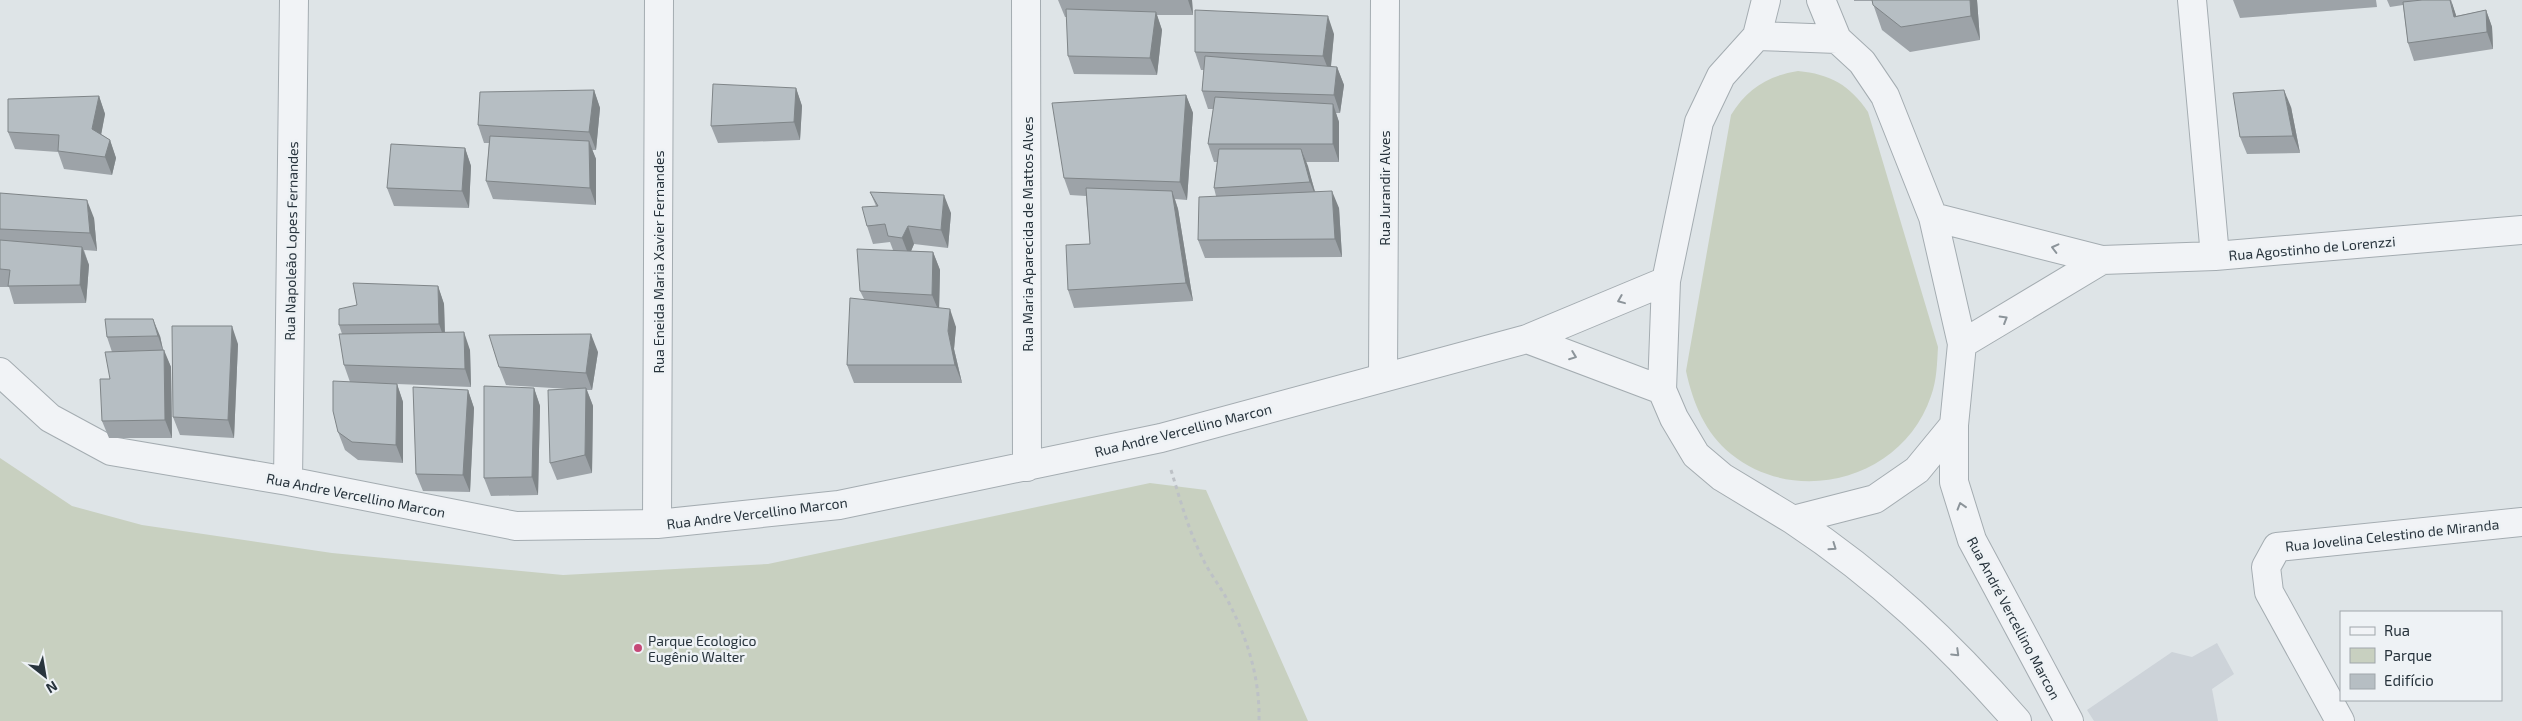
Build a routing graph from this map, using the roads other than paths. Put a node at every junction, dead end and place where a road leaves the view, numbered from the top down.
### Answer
1 (294, 0) edge
2 (660, 0) edge
3 (1026, 0) edge
4 (1385, 0) edge
5 (1766, 0) edge
6 (1821, 0) edge
7 (2192, 0) edge
8 (1757, 36) junction
9 (1838, 39) junction
10 (1933, 217) junction
11 (2522, 230) edge
12 (2215, 256) junction
13 (2102, 260) junction
14 (1666, 281) junction
15 (1527, 338) junction
16 (1962, 344) junction
17 (0, 372) edge
18 (1383, 376) junction
19 (1662, 390) junction
20 (1954, 425) junction
21 (1028, 467) junction
22 (288, 481) junction
23 (1793, 520) junction
24 (2522, 522) edge
25 (657, 524) junction
26 (2017, 721) edge
27 (2069, 721) edge
28 (2340, 721) edge

1 - 22 street, Rua Napoleão Lopes Fernandes
2 - 25 street, Rua Eneida Maria Xavier Fernandes
3 - 21 street, Rua Maria Aparecida de Mattos Alves
4 - 18 street, Rua Jurandir Alves
5 - 8 street
6 - 9 street
7 - 12 street
8 - 9 street
8 - 14 street
9 - 10 street, Rua André Vercellino Marcon
13 -> 10 street, Rua Agostinho de Lorenzzi
10 - 16 street, Rua André Vercellino Marcon
11 - 12 street, Rua Agostinho de Lorenzzi
12 - 13 street, Rua Agostinho de Lorenzzi
16 -> 13 street, Rua Agostinho de Lorenzzi
14 -> 15 street, Rua Andre Vercellino Marcon
14 - 19 street
15 - 18 street, Rua Andre Vercellino Marcon
15 -> 19 street
16 - 20 street, Rua André Vercellino Marcon
17 - 22 street, Rua Andre Vercellino Marcon
18 - 21 street, Rua Andre Vercellino Marcon
19 - 23 street
20 - 23 street
27 -> 20 street, Rua André Vercellino Marcon
21 - 25 street, Rua Andre Vercellino Marcon
22 - 25 street, Rua Andre Vercellino Marcon
23 -> 26 street
24 - 28 street, Rua Jovelina Celestino de Miranda

